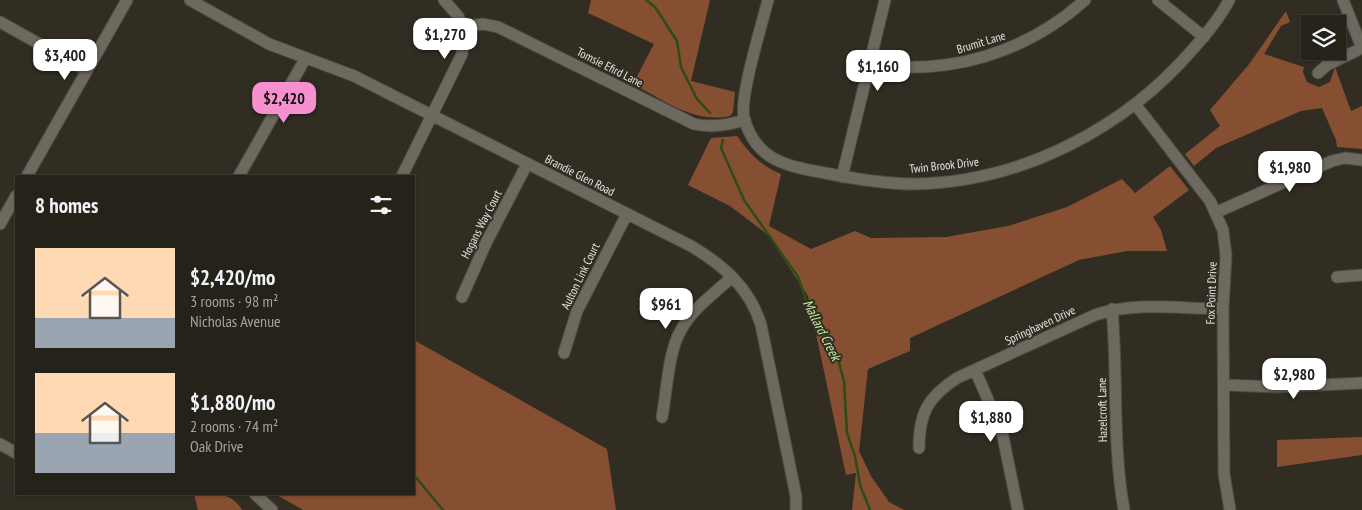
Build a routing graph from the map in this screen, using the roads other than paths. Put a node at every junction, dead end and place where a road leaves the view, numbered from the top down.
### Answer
1 (127, 0) edge
2 (190, 0) edge
3 (444, 0) edge
4 (768, 0) edge
5 (885, 0) edge
6 (1085, 0) edge
7 (1158, 0) edge
8 (1229, 0) edge
9 (1343, 0) edge
10 (0, 22) edge
11 (463, 27) junction
12 (1204, 37) junction
13 (1362, 48) edge
14 (305, 58) junction
15 (871, 64) junction
16 (86, 70) junction
17 (1318, 73) dead end
18 (1136, 104) junction
19 (431, 116) junction
20 (745, 120) junction
21 (1362, 160) edge
22 (527, 164) junction
23 (28, 175) edge
24 (240, 175) edge
25 (402, 175) edge
26 (842, 177) junction
27 (15, 198) edge
28 (1217, 212) junction
29 (627, 214) junction
30 (0, 224) edge
31 (1362, 275) edge
32 (732, 277) junction
33 (1337, 277) dead end
34 (462, 297) dead end
35 (1112, 309) junction
36 (1223, 309) junction
37 (564, 353) dead end
38 (975, 370) junction
39 (1362, 383) edge
40 (1225, 385) junction
41 (662, 417) dead end
42 (0, 444) edge
43 (919, 448) dead end
44 (15, 452) edge
45 (256, 495) edge
46 (272, 510) edge
47 (796, 510) edge
48 (1018, 510) edge
49 (1124, 510) edge
50 (1230, 510) edge

1 - 16 street
2 - 14 street, Brandie Glen Road
3 - 11 street
4 - 20 street, Twin Brook Drive
5 - 15 street
6 - 15 street, Brumit Lane
7 - 12 street
8 - 12 street, Twin Brook Drive
9 - 13 street
10 - 16 street
11 - 19 street
11 - 20 street, Tomsie Efird Lane
12 - 18 street, Twin Brook Drive
13 - 17 street
14 - 19 street, Brandie Glen Road
14 - 24 street
15 - 26 street
16 - 23 street
18 - 26 street, Twin Brook Drive
18 - 28 street, Fox Point Drive
19 - 22 street, Brandie Glen Road
19 - 25 street
20 - 26 street, Twin Brook Drive
21 - 28 street
22 - 29 street, Brandie Glen Road
22 - 34 street, Hogans Way Court
27 - 30 street
28 - 36 street, Fox Point Drive
29 - 32 street, Brandie Glen Road
29 - 37 street, Aulton Link Court
31 - 33 street
32 - 41 street
32 - 47 street, Brandie Glen Road
35 - 36 street, Springhaven Drive
35 - 38 street, Springhaven Drive
35 - 49 street, Hazelcroft Lane
36 - 40 street, Fox Point Drive
38 - 43 street, Springhaven Drive
38 - 48 street
39 - 40 street
40 - 50 street, Fox Point Drive
42 - 44 street
45 - 46 street

